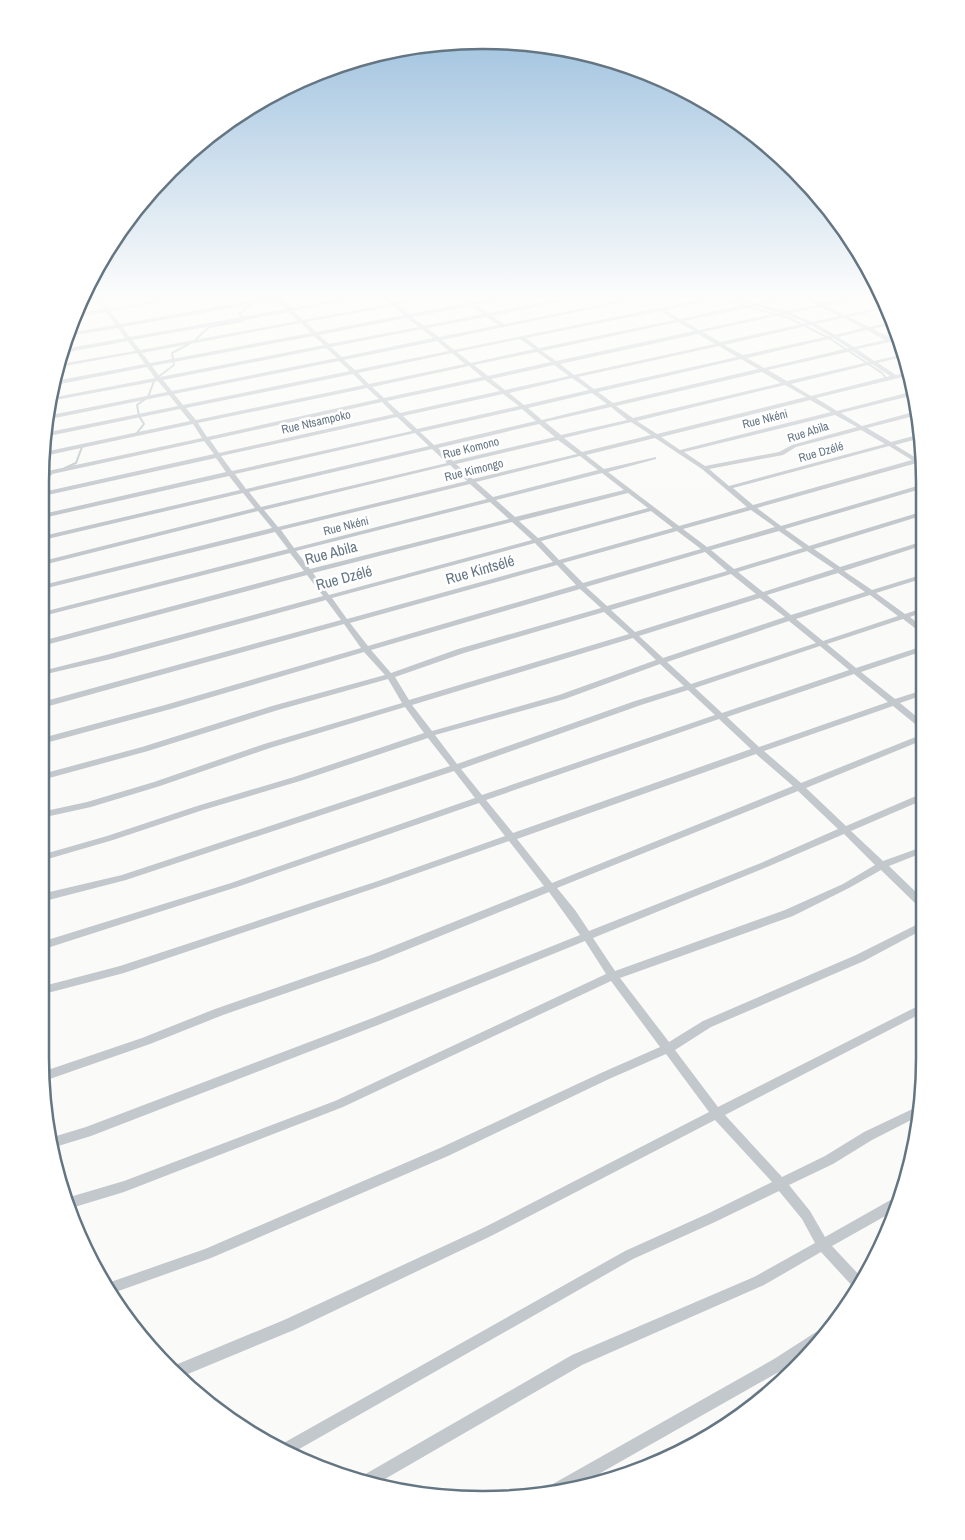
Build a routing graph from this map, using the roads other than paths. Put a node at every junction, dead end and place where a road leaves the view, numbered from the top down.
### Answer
1 (129, 369) edge
2 (152, 369) edge
3 (211, 369) edge
4 (287, 369) edge
5 (351, 369) edge
6 (370, 369) edge
7 (451, 369) edge
8 (474, 369) edge
9 (532, 369) edge
10 (563, 369) edge
11 (610, 369) edge
12 (687, 369) edge
13 (769, 369) edge
14 (850, 369) edge
15 (883, 369) edge
16 (764, 370) junction
17 (354, 372) junction
18 (902, 375) edge
19 (574, 377) junction
20 (895, 377) junction
21 (486, 378) junction
22 (159, 379) junction
23 (61, 382) edge
24 (787, 384) junction
25 (369, 386) junction
26 (592, 390) junction
27 (170, 393) junction
28 (505, 393) junction
29 (907, 395) edge
30 (810, 398) junction
31 (57, 399) edge
32 (383, 400) junction
33 (612, 405) junction
34 (183, 407) junction
35 (523, 407) junction
36 (833, 412) junction
37 (398, 415) junction
38 (911, 415) edge
39 (54, 416) edge
40 (633, 420) junction
41 (194, 422) junction
42 (540, 422) junction
43 (860, 428) junction
44 (416, 431) junction
45 (51, 433) edge
46 (656, 436) junction
47 (560, 438) junction
48 (914, 438) edge
49 (206, 439) junction
50 (889, 445) junction
51 (434, 447) junction
52 (678, 452) junction
53 (50, 453) edge
54 (218, 455) junction
55 (581, 455) junction
56 (654, 458) dead end
57 (915, 458) edge
58 (915, 463) edge
59 (454, 464) junction
60 (704, 468) junction
61 (603, 471) junction
62 (49, 473) edge
63 (230, 473) junction
64 (473, 482) junction
65 (727, 488) junction
66 (916, 488) edge
67 (244, 490) junction
68 (626, 491) junction
69 (49, 493) edge
70 (492, 501) junction
71 (752, 508) junction
72 (260, 509) junction
73 (652, 509) junction
74 (49, 515) edge
75 (916, 515) edge
76 (513, 520) junction
77 (780, 527) junction
78 (677, 528) junction
79 (276, 529) junction
80 (49, 537) edge
81 (536, 540) junction
82 (916, 545) edge
83 (808, 548) junction
84 (705, 549) junction
85 (293, 551) junction
86 (49, 562) edge
87 (558, 562) junction
88 (838, 569) junction
89 (308, 572) junction
90 (731, 572) junction
91 (916, 578) edge
92 (49, 586) edge
93 (580, 586) junction
94 (869, 592) junction
95 (760, 595) junction
96 (327, 597) junction
97 (605, 609) junction
98 (49, 612) edge
99 (916, 612) edge
100 (903, 616) junction
101 (790, 618) junction
102 (345, 621) junction
103 (916, 625) edge
104 (635, 635) junction
105 (49, 642) edge
106 (821, 643) junction
107 (366, 649) junction
108 (916, 650) edge
109 (662, 661) junction
110 (49, 671) edge
111 (855, 671) junction
112 (390, 676) junction
113 (690, 687) junction
114 (916, 694) edge
115 (894, 702) junction
116 (49, 703) edge
117 (407, 704) junction
118 (721, 716) junction
119 (916, 720) edge
120 (430, 734) junction
121 (49, 739) edge
122 (916, 740) edge
123 (757, 750) junction
124 (456, 767) junction
125 (49, 775) edge
126 (801, 788) junction
127 (480, 799) junction
128 (916, 799) edge
129 (49, 813) edge
130 (844, 830) junction
131 (511, 837) junction
132 (916, 852) edge
133 (49, 856) edge
134 (882, 865) junction
135 (551, 886) junction
136 (49, 896) edge
137 (916, 898) edge
138 (916, 929) edge
139 (587, 936) junction
140 (49, 943) edge
141 (614, 976) junction
142 (49, 989) edge
143 (916, 1011) edge
144 (669, 1048) junction
145 (50, 1075) edge
146 (716, 1112) junction
147 (913, 1114) edge
148 (57, 1141) edge
149 (780, 1183) junction
150 (74, 1202) edge
151 (889, 1207) edge
152 (823, 1245) junction
153 (854, 1280) edge
154 (115, 1286) edge
155 (806, 1346) edge
156 (182, 1369) edge
157 (289, 1446) edge
158 (374, 1477) edge
159 (569, 1482) edge

1 - 23 street
2 - 22 street
3 - 22 street
4 - 27 street
5 - 17 street
6 - 17 street
7 - 25 street
8 - 21 street
9 - 21 street
10 - 19 street
11 - 19 street, Rue Ntsampoko
12 - 26 street
13 - 16 street
14 - 24 street, Rue Komono
15 - 20 street
16 - 24 street
16 - 33 street
17 - 25 street
17 - 34 street
18 - 20 street, Rue Kimongo
19 - 26 street
19 - 28 street, Rue Ntsampoko
20 - 30 street, Rue Kimongo
21 - 28 street
21 - 32 street
22 - 27 street
22 - 31 street
24 - 30 street
24 - 40 street, Rue Komono
25 - 32 street
25 - 41 street
26 - 33 street
26 - 35 street
27 - 34 street
27 - 39 street
28 - 35 street
28 - 37 street, Rue Ntsampoko
29 - 36 street, Rue Nkéni
30 - 36 street
30 - 46 street, Rue Kimongo
32 - 37 street
32 - 49 street
33 - 40 street
33 - 42 street
34 - 41 street
34 - 45 street
35 - 42 street
35 - 44 street
36 - 43 street
36 - 52 street, Rue Nkéni
37 - 44 street
37 - 54 street, Rue Ntsampoko
38 - 43 street, Rue Abila
40 - 46 street
40 - 47 street, Rue Komono
41 - 49 street
41 - 53 street
42 - 47 street
42 - 51 street
43 - 50 street
43 - 60 street, Rue Abila
44 - 51 street
44 - 63 street
46 - 52 street
46 - 55 street, Rue Kimongo
47 - 55 street
47 - 59 street, Rue Komono
48 - 50 street, Rue Dzélé
49 - 54 street
49 - 62 street
50 - 57 street
50 - 65 street, Rue Dzélé
51 - 59 street
51 - 67 street
52 - 60 street
54 - 63 street
54 - 69 street, Rue Ntsampoko
55 - 61 street
55 - 64 street, Rue Kimongo
56 - 61 street, Rue Nkéni
58 - 71 street, Rue Kintsélé
59 - 64 street
59 - 72 street, Rue Komono
60 - 65 street
61 - 68 street
61 - 70 street, Rue Nkéni
63 - 67 street
63 - 74 street
64 - 70 street
64 - 79 street, Rue Kimongo
65 - 71 street
66 - 77 street
67 - 72 street
67 - 80 street
68 - 73 street
68 - 76 street, Rue Abila
70 - 76 street
70 - 85 street, Rue Nkéni
71 - 77 street
71 - 78 street, Rue Kintsélé
72 - 79 street
72 - 86 street, Rue Komono
73 - 78 street
73 - 81 street, Rue Dzélé
75 - 83 street
76 - 81 street
76 - 89 street, Rue Abila
77 - 83 street
77 - 84 street
78 - 84 street
78 - 87 street, Rue Kintsélé
79 - 85 street
79 - 92 street, Rue Kimongo
81 - 87 street
81 - 96 street, Rue Dzélé
82 - 88 street
83 - 88 street
83 - 90 street
84 - 90 street
84 - 93 street
85 - 89 street
85 - 98 street, Rue Nkéni
87 - 93 street
87 - 102 street, Rue Kintsélé
88 - 94 street
88 - 95 street
89 - 96 street
89 - 105 street, Rue Abila
90 - 95 street
90 - 97 street
91 - 94 street
93 - 97 street
93 - 107 street
94 - 100 street
94 - 101 street
95 - 101 street
95 - 104 street
96 - 102 street
96 - 110 street, Rue Dzélé
97 - 104 street
97 - 112 street
99 - 100 street
100 - 103 street
100 - 106 street
101 - 106 street
101 - 109 street
102 - 107 street
102 - 116 street, Rue Kintsélé
104 - 109 street
104 - 117 street
106 - 111 street
106 - 113 street
107 - 112 street
107 - 121 street
108 - 111 street
109 - 113 street
109 - 120 street
111 - 115 street
111 - 118 street
112 - 117 street
112 - 125 street
113 - 118 street
113 - 124 street
114 - 115 street
115 - 119 street
115 - 123 street
117 - 120 street
117 - 129 street
118 - 123 street
118 - 127 street
120 - 124 street
120 - 133 street
122 - 126 street
123 - 126 street
123 - 131 street
124 - 127 street
124 - 136 street
126 - 130 street
126 - 135 street
127 - 131 street
127 - 140 street
128 - 130 street
130 - 134 street
130 - 139 street
131 - 135 street
131 - 142 street
132 - 134 street
134 - 137 street
134 - 141 street
135 - 139 street
135 - 145 street
138 - 144 street
139 - 141 street
139 - 148 street
141 - 144 street
141 - 150 street
143 - 146 street
144 - 146 street
144 - 154 street
146 - 149 street
146 - 156 street
147 - 149 street
149 - 152 street
149 - 157 street
151 - 152 street
152 - 153 street
152 - 158 street
155 - 159 street

